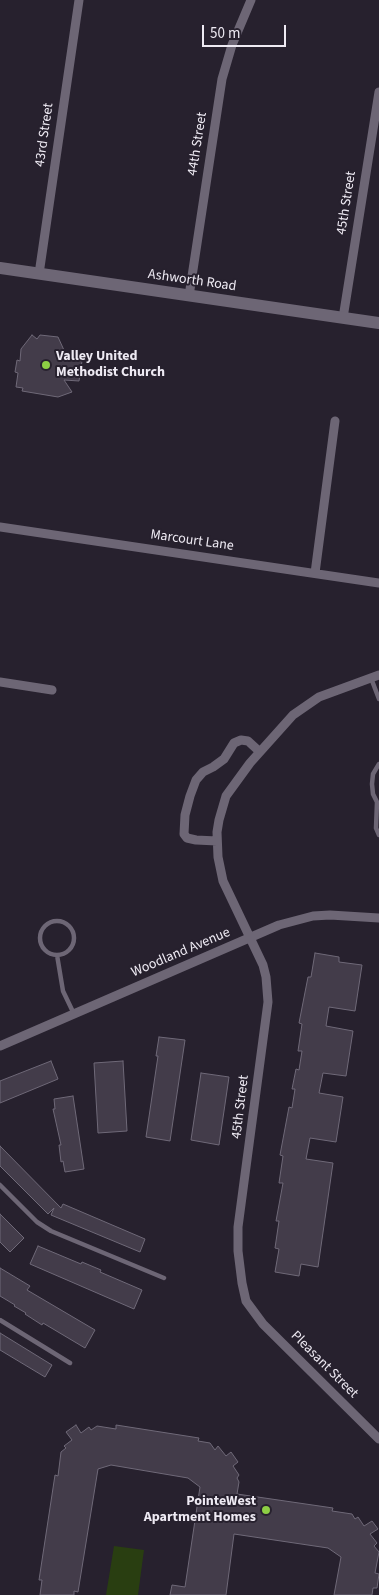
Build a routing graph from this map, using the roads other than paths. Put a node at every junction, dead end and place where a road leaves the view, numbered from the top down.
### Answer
1 (79, 0) edge
2 (251, 0) edge
3 (379, 92) edge
4 (0, 268) edge
5 (38, 274) junction
6 (189, 296) junction
7 (343, 318) junction
8 (379, 323) edge
9 (335, 421) dead end
10 (0, 527) edge
11 (315, 573) junction
12 (379, 583) edge
13 (375, 677) edge
14 (0, 682) edge
15 (52, 690) dead end
16 (379, 699) edge
17 (260, 752) junction
18 (379, 764) edge
19 (378, 802) edge
20 (379, 835) edge
21 (217, 840) junction
22 (379, 918) edge
23 (250, 938) junction
24 (57, 955) junction
25 (74, 1014) junction
26 (0, 1046) edge
27 (0, 1185) edge
28 (164, 1278) dead end
29 (0, 1320) edge
30 (271, 1332) joint
31 (70, 1362) dead end
32 (379, 1439) edge

1 - 5 street, 43rd Street
2 - 6 street, 44th Street
3 - 7 street, 45th Street
4 - 5 main road, Ashworth Road
5 - 6 main road, Ashworth Road
6 - 7 main road, Ashworth Road
7 - 8 main road, Ashworth Road
9 - 11 street
10 - 11 street, Marcourt Lane
11 - 12 street, Marcourt Lane
13 - 16 lane
13 - 17 street, 45th Street
14 - 15 street
17 - 21 street, 45th Street
17 - 21 street
18 - 19 lane
19 - 20 lane
21 - 23 street, 45th Street
22 - 23 street, Woodland Avenue
23 - 25 street, Woodland Avenue
23 - 30 street, 45th Street
24 - 24 lane
24 - 25 lane
25 - 26 street, Woodland Avenue
27 - 28 lane
29 - 31 lane
30 - 32 street, Pleasant Street

